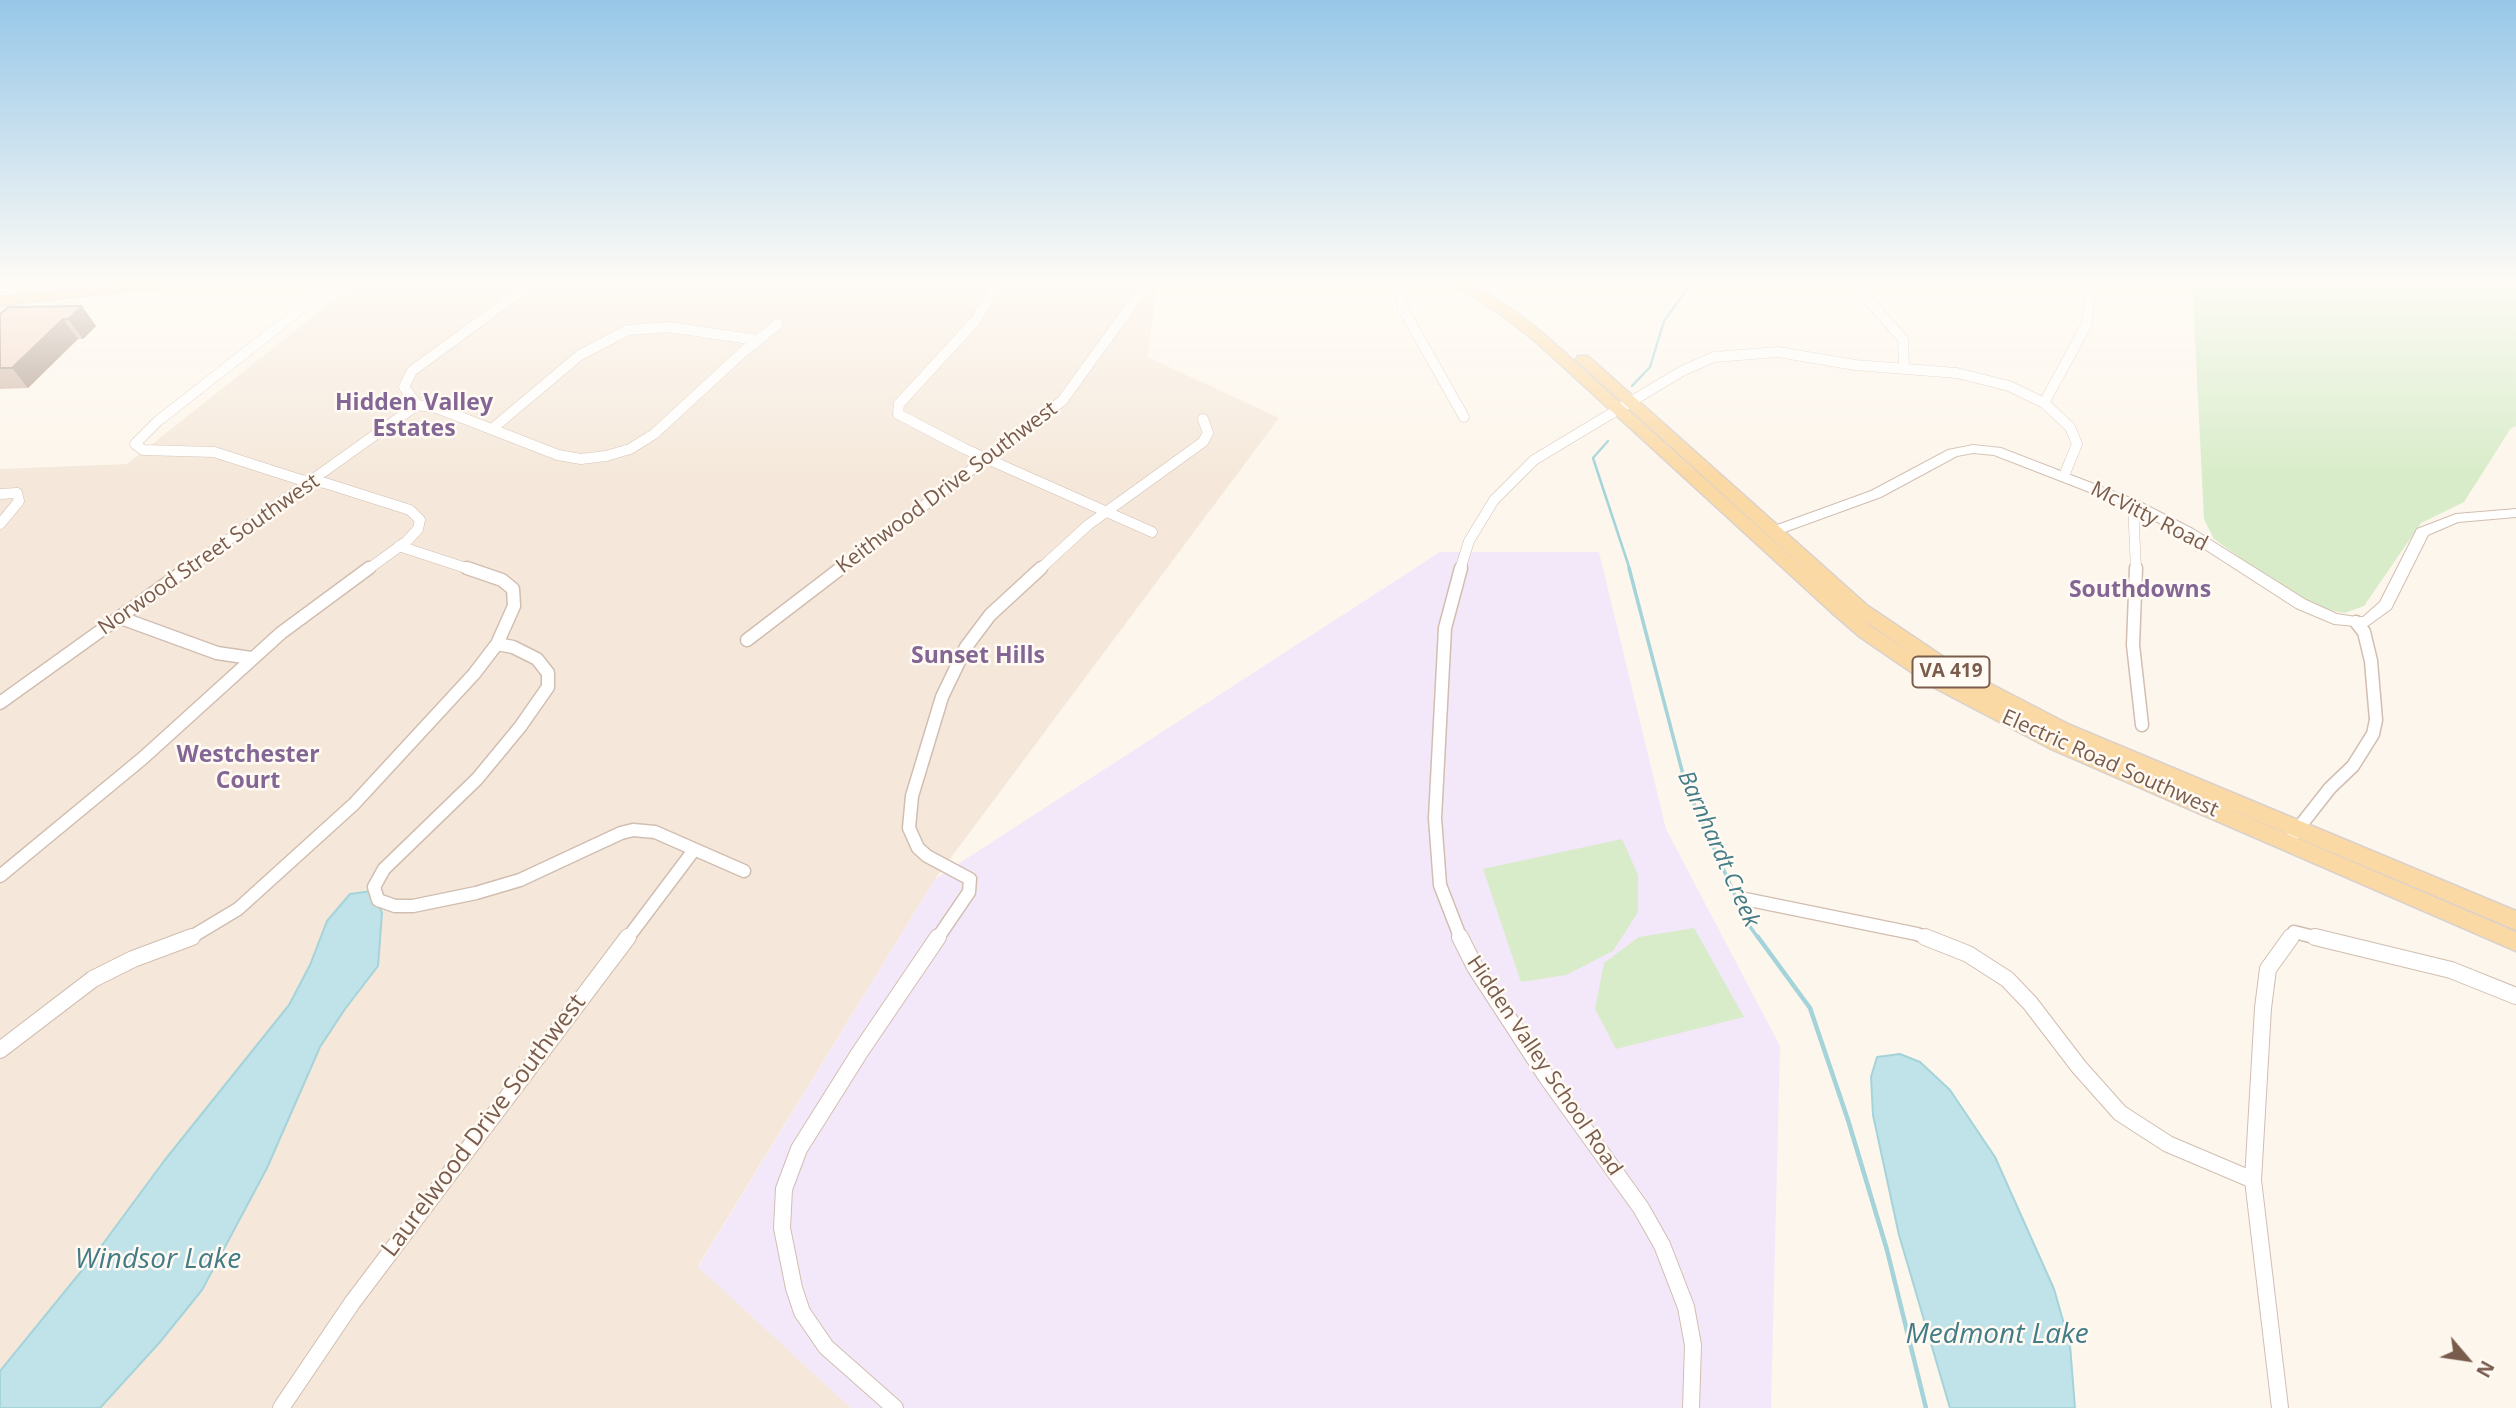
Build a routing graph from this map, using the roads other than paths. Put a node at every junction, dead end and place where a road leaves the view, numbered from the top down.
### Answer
1 (254, 346) edge
2 (446, 346) edge
3 (596, 346) edge
4 (751, 346) edge
5 (953, 346) edge
6 (1103, 346) edge
7 (1424, 346) edge
8 (1550, 346) edge
9 (1566, 346) edge
10 (1903, 346) edge
11 (2075, 346) edge
12 (1904, 368) junction
13 (2044, 403) junction
14 (417, 405) junction
15 (1625, 405) junction
16 (1464, 417) dead end
17 (1203, 419) dead end
18 (492, 429) junction
19 (987, 458) junction
20 (2064, 476) junction
21 (312, 482) junction
22 (16, 493) joint
23 (0, 494) edge
24 (2133, 504) junction
25 (1106, 511) junction
26 (2516, 513) edge
27 (0, 524) edge
28 (1774, 531) junction
29 (1152, 532) dead end
30 (399, 546) junction
31 (121, 618) junction
32 (2356, 622) junction
33 (747, 640) dead end
34 (497, 644) junction
35 (251, 658) junction
36 (0, 703) edge
37 (2142, 725) dead end
38 (2292, 836) junction
39 (694, 850) junction
40 (744, 871) dead end
41 (0, 876) edge
42 (1745, 899) dead end
43 (2516, 921) edge
44 (2516, 942) edge
45 (2516, 996) edge
46 (0, 1049) edge
47 (813, 1126) joint
48 (2253, 1180) junction
49 (281, 1408) edge
50 (895, 1408) edge
51 (1691, 1408) edge
52 (2280, 1408) edge

1 - 21 street
2 - 14 street
3 - 18 street
4 - 18 street
5 - 19 street
6 - 19 street, Keithwood Drive Southwest
7 - 16 street
8 - 15 main road, Electric Road Southwest / VA 419
9 - 15 main road, Electric Road Southwest / VA 419
10 - 12 street
11 - 13 street
12 - 13 street, Hidden Valley School Road
12 - 15 street, Hidden Valley School Road
13 - 20 street, Hidden Valley School Road
14 - 18 street
14 - 21 street, Norwood Street Southwest
15 - 28 main road, Electric Road Southwest / VA 419
15 - 38 main road, Electric Road Southwest / VA 419
15 - 51 street, Hidden Valley School Road
17 - 25 street
19 - 25 street
19 - 33 street, Keithwood Drive Southwest
20 - 24 street, McVitty Road
20 - 28 street, McVitty Road
21 - 30 street
21 - 31 street, Norwood Street Southwest
22 - 23 street
22 - 27 street
24 - 32 street, McVitty Road
24 - 37 street
25 - 29 street
25 - 47 street
26 - 32 street
28 - 38 main road, Electric Road Southwest / VA 419
30 - 34 street
30 - 35 street
31 - 35 street
31 - 36 street, Norwood Street Southwest
32 - 38 street
34 - 39 street
34 - 46 street
35 - 41 street
38 - 43 main road, Electric Road Southwest / VA 419
38 - 44 main road, Electric Road Southwest / VA 419
39 - 40 street
39 - 49 street, Laurelwood Drive Southwest
42 - 48 street
45 - 48 street
47 - 50 street
48 - 52 street

